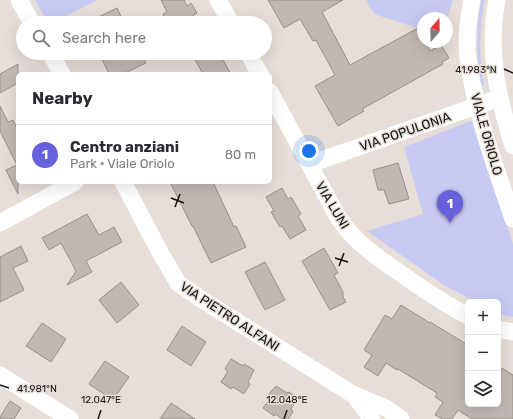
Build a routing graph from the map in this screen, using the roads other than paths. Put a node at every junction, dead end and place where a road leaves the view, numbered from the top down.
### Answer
1 (19, 0) edge
2 (218, 0) edge
3 (472, 0) edge
4 (497, 0) edge
5 (28, 16) edge
6 (227, 16) edge
7 (54, 60) edge
8 (252, 60) edge
9 (61, 72) edge
10 (259, 72) edge
11 (272, 96) edge
12 (500, 98) junction
13 (477, 106) junction
14 (513, 146) edge
15 (310, 164) junction
16 (71, 184) edge
17 (124, 184) edge
18 (513, 219) edge
19 (0, 223) edge
20 (465, 314) edge
21 (501, 330) edge
22 (513, 332) edge
23 (0, 375) edge
24 (354, 395) junction
25 (70, 419) edge
26 (372, 419) edge
27 (401, 419) edge

1 - 5 street
2 - 6 street
3 - 13 street, VIALE ORIOLO
4 - 12 street, VIALE ORIOLO
7 - 9 street
8 - 10 street
11 - 15 street, VIA LUNI
12 - 13 street, VIA POPULONIA
12 - 14 street, VIALE ORIOLO
13 - 15 street, VIA POPULONIA
13 - 18 street, VIALE ORIOLO
15 - 20 street, VIA LUNI
16 - 19 street
17 - 24 street, VIA PIETRO ALFANI
21 - 22 street
23 - 25 street
24 - 26 street, VIA PIETRO ALFANI
24 - 27 street

